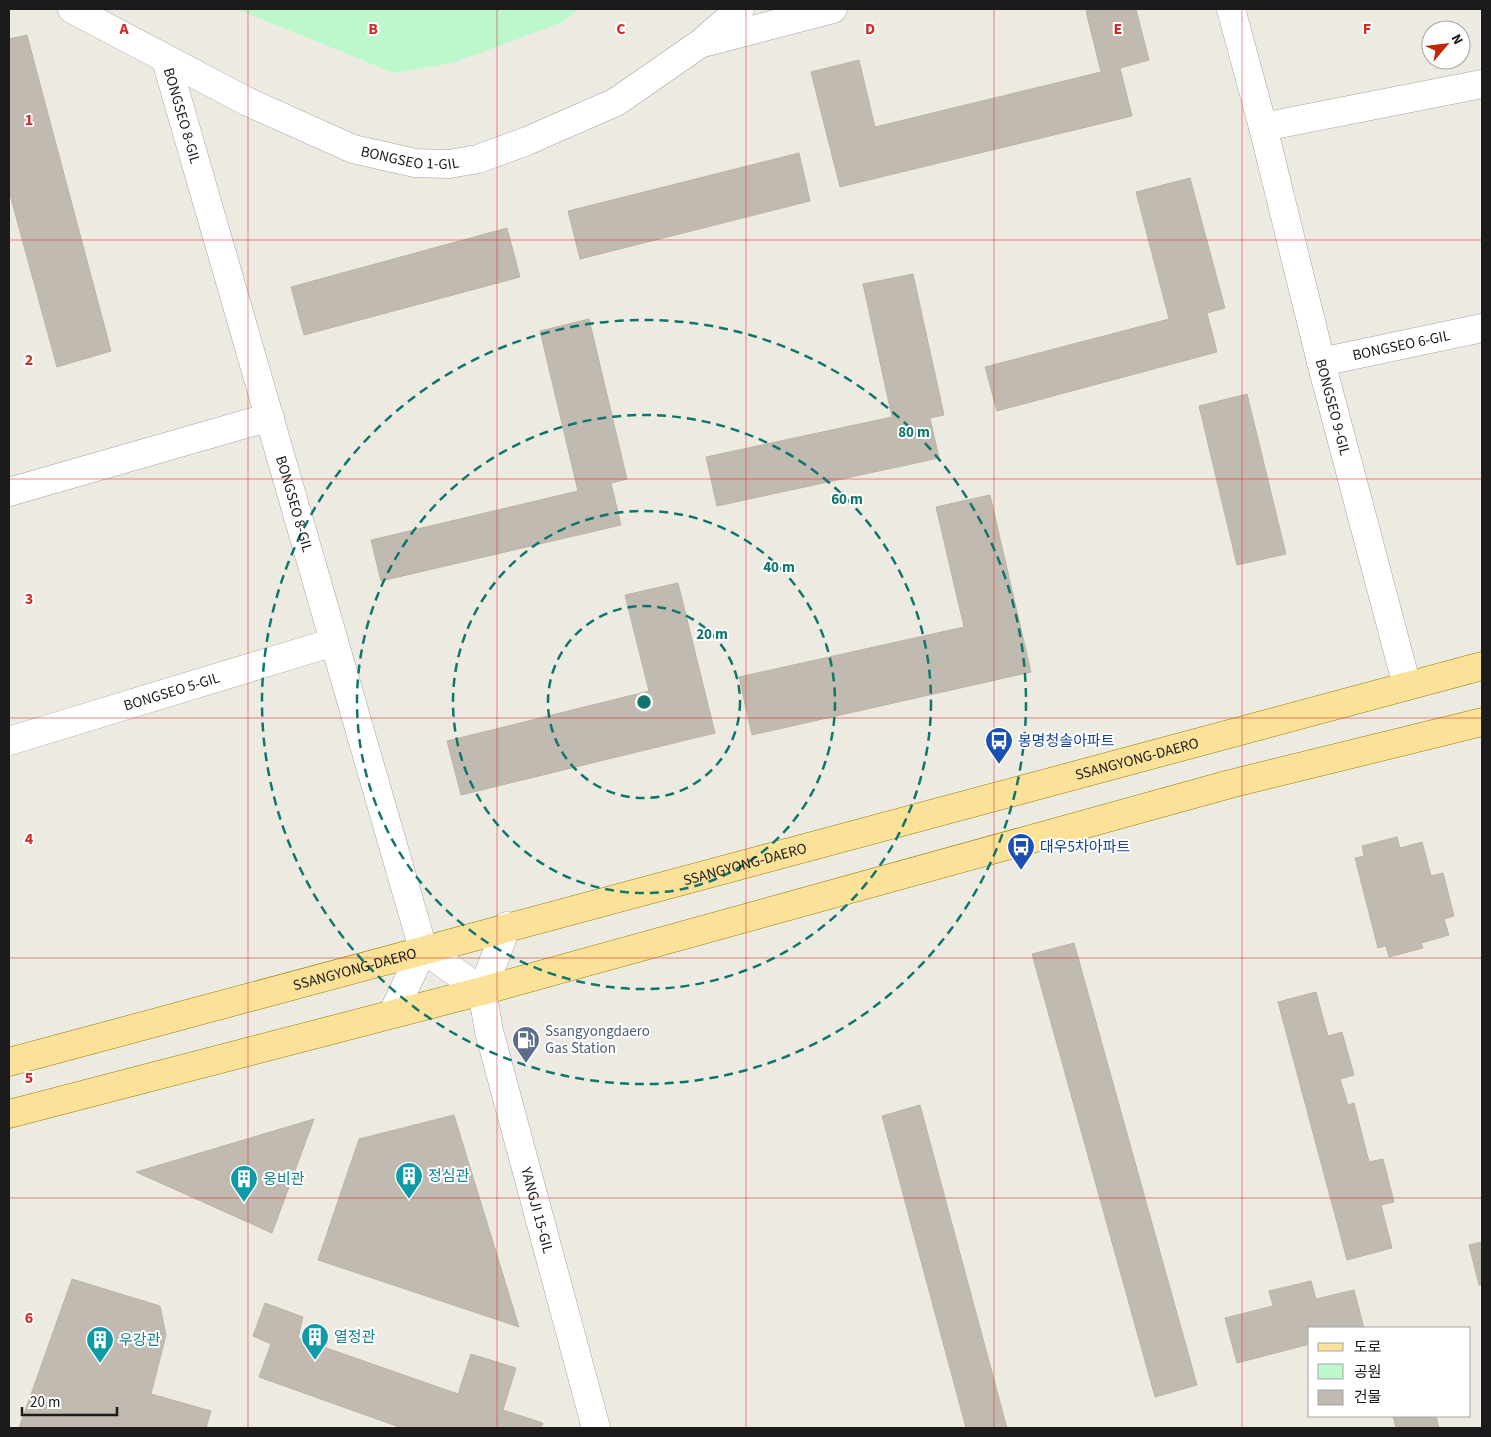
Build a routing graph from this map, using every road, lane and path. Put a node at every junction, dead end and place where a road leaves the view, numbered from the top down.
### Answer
1 (72, 9) edge
2 (740, 9) edge
3 (833, 9) edge
4 (1231, 9) edge
5 (701, 44) junction
6 (166, 60) junction
7 (1482, 84) edge
8 (1263, 127) junction
9 (1482, 328) edge
10 (1321, 362) junction
11 (270, 417) junction
12 (9, 492) edge
13 (334, 642) junction
14 (1482, 666) edge
15 (1408, 686) junction
16 (1482, 722) edge
17 (9, 741) edge
18 (507, 926) junction
19 (423, 949) junction
20 (482, 991) junction
21 (393, 1013) junction
22 (9, 1062) edge
23 (9, 1114) edge
24 (596, 1428) edge

1 - 6 street, BONGSEO 1-GIL
2 - 5 street, BONGSEO 1-GIL
3 - 5 street
4 - 8 street, BONGSEO 9-GIL
5 - 6 street, BONGSEO 1-GIL
6 - 11 street, BONGSEO 8-GIL
7 - 8 street
8 - 10 street, BONGSEO 9-GIL
9 - 10 street, BONGSEO 6-GIL
10 - 15 street, BONGSEO 9-GIL
11 - 12 street
11 - 13 street, BONGSEO 8-GIL
13 - 17 street, BONGSEO 5-GIL
13 - 19 street, BONGSEO 8-GIL
14 - 15 main road, SSANGYONG-DAERO
15 - 18 main road, SSANGYONG-DAERO
16 - 20 main road
18 - 19 main road, SSANGYONG-DAERO
18 - 20 street
19 - 20 street
19 - 21 street
19 - 22 main road, SSANGYONG-DAERO
20 - 21 main road
20 - 24 street, YANGJI 15-GIL
21 - 23 main road

